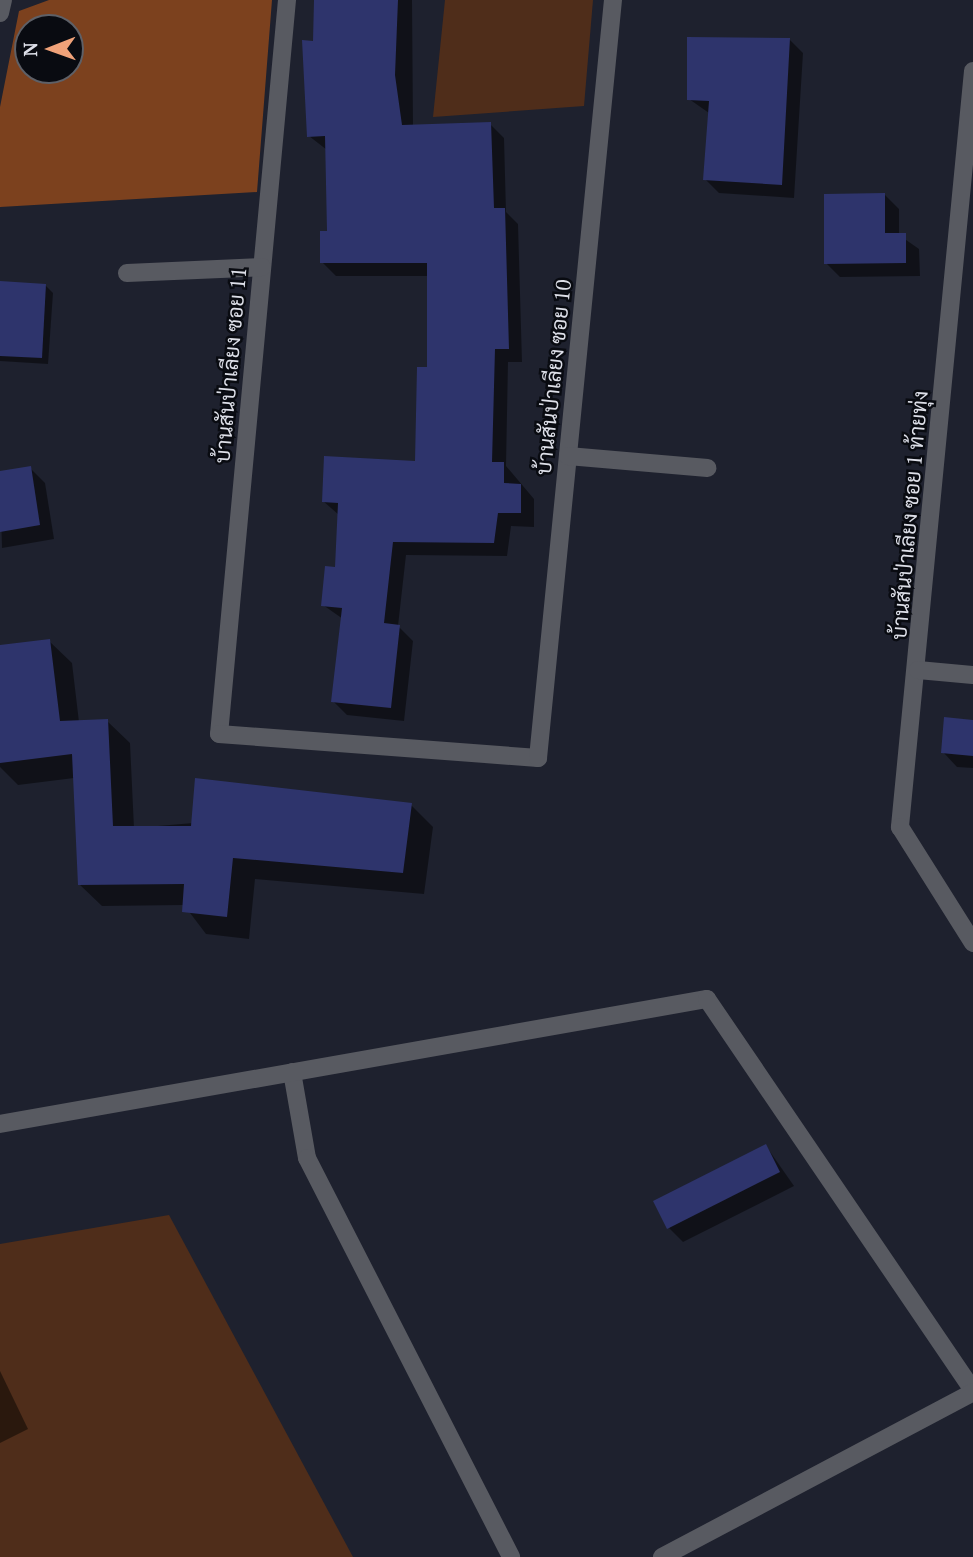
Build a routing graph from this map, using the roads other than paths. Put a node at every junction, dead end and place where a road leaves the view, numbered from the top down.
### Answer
1 (3, 0) edge
2 (287, 0) edge
3 (613, 0) edge
4 (0, 13) edge
5 (973, 72) edge
6 (262, 267) junction
7 (127, 273) dead end
8 (568, 456) junction
9 (706, 468) dead end
10 (918, 670) junction
11 (973, 674) edge
12 (538, 758) joint
13 (973, 943) edge
14 (292, 1072) junction
15 (0, 1124) edge
16 (973, 1392) edge
17 (512, 1557) edge
18 (662, 1557) edge

1 - 4 street
2 - 6 street, บ้านสันป่าเลียง ซอย 11
3 - 8 street, บ้านสันป่าเลียง ซอย 10
5 - 10 street, บ้านสันป่าเลียง ซอย 1 ท้ายทุ่ง
6 - 7 street
6 - 12 street, บ้านสันป่าเลียง ซอย 11
8 - 9 street
8 - 12 street, บ้านสันป่าเลียง ซอย 10
10 - 11 street
10 - 13 street, บ้านสันป่าเลียง ซอย 1 ท้ายทุ่ง
14 - 15 street
14 - 16 street
14 - 17 street
16 - 18 street

